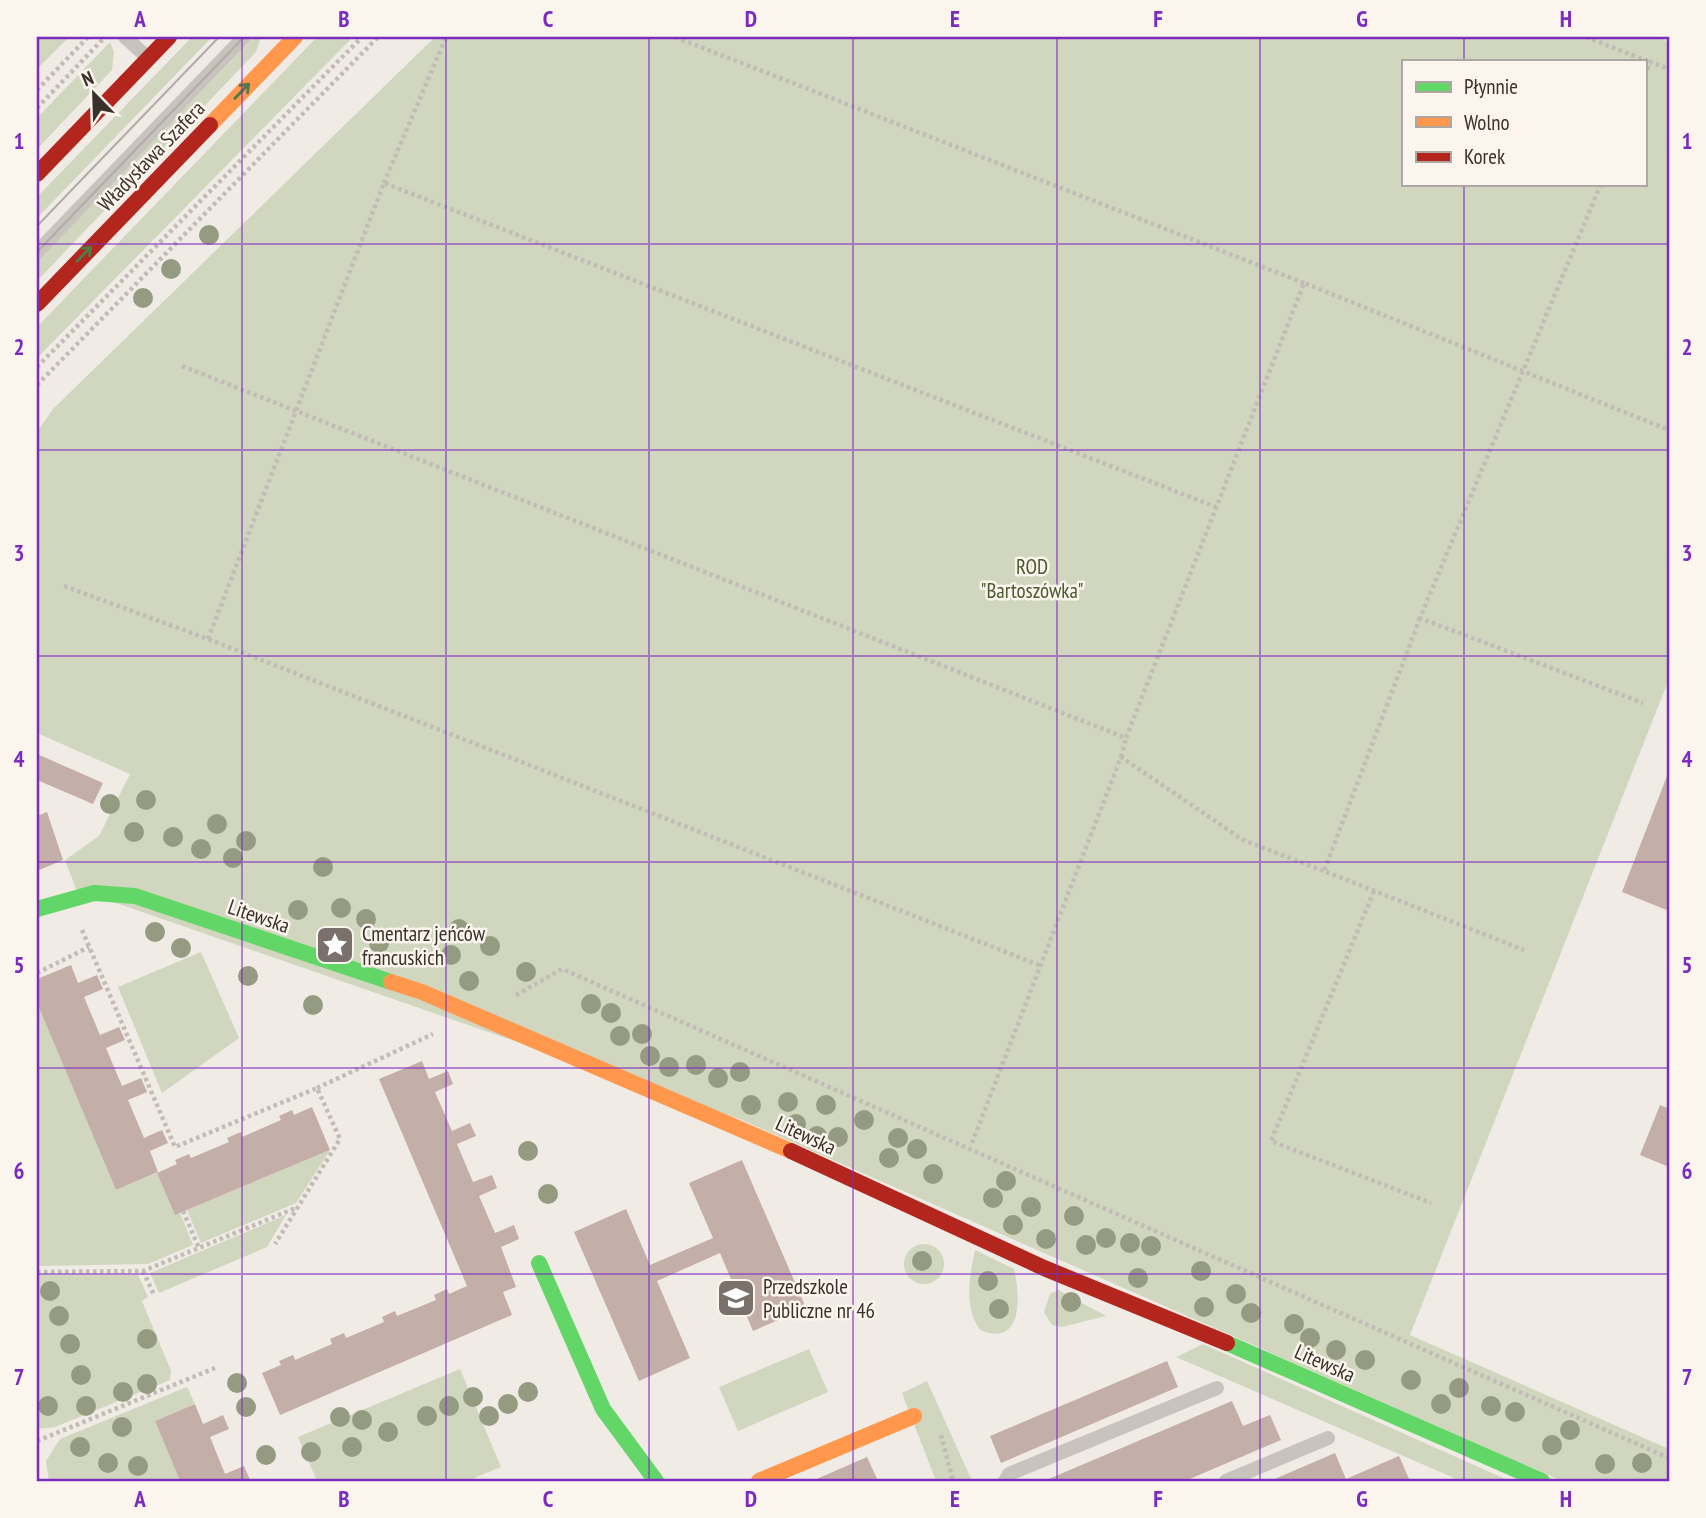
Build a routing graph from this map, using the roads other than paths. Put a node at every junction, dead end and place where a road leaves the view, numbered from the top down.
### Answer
1 (125, 37) edge
2 (169, 37) edge
3 (244, 37) edge
4 (295, 37) edge
5 (148, 59) junction
6 (37, 174) edge
7 (37, 252) edge
8 (37, 304) edge
9 (37, 909) edge
10 (539, 1263) dead end
11 (1217, 1388) dead end
12 (914, 1416) dead end
13 (1328, 1438) dead end
14 (1533, 1479) edge
15 (656, 1481) edge
16 (759, 1481) edge
17 (1005, 1481) edge
18 (1226, 1481) edge

1 - 5 lane
2 - 5 street
3 - 7 lane
8 -> 4 street, Władysława Szafera
5 - 6 street
9 - 14 street, Litewska
10 - 15 street
11 - 17 lane
12 - 16 street
13 - 18 lane

